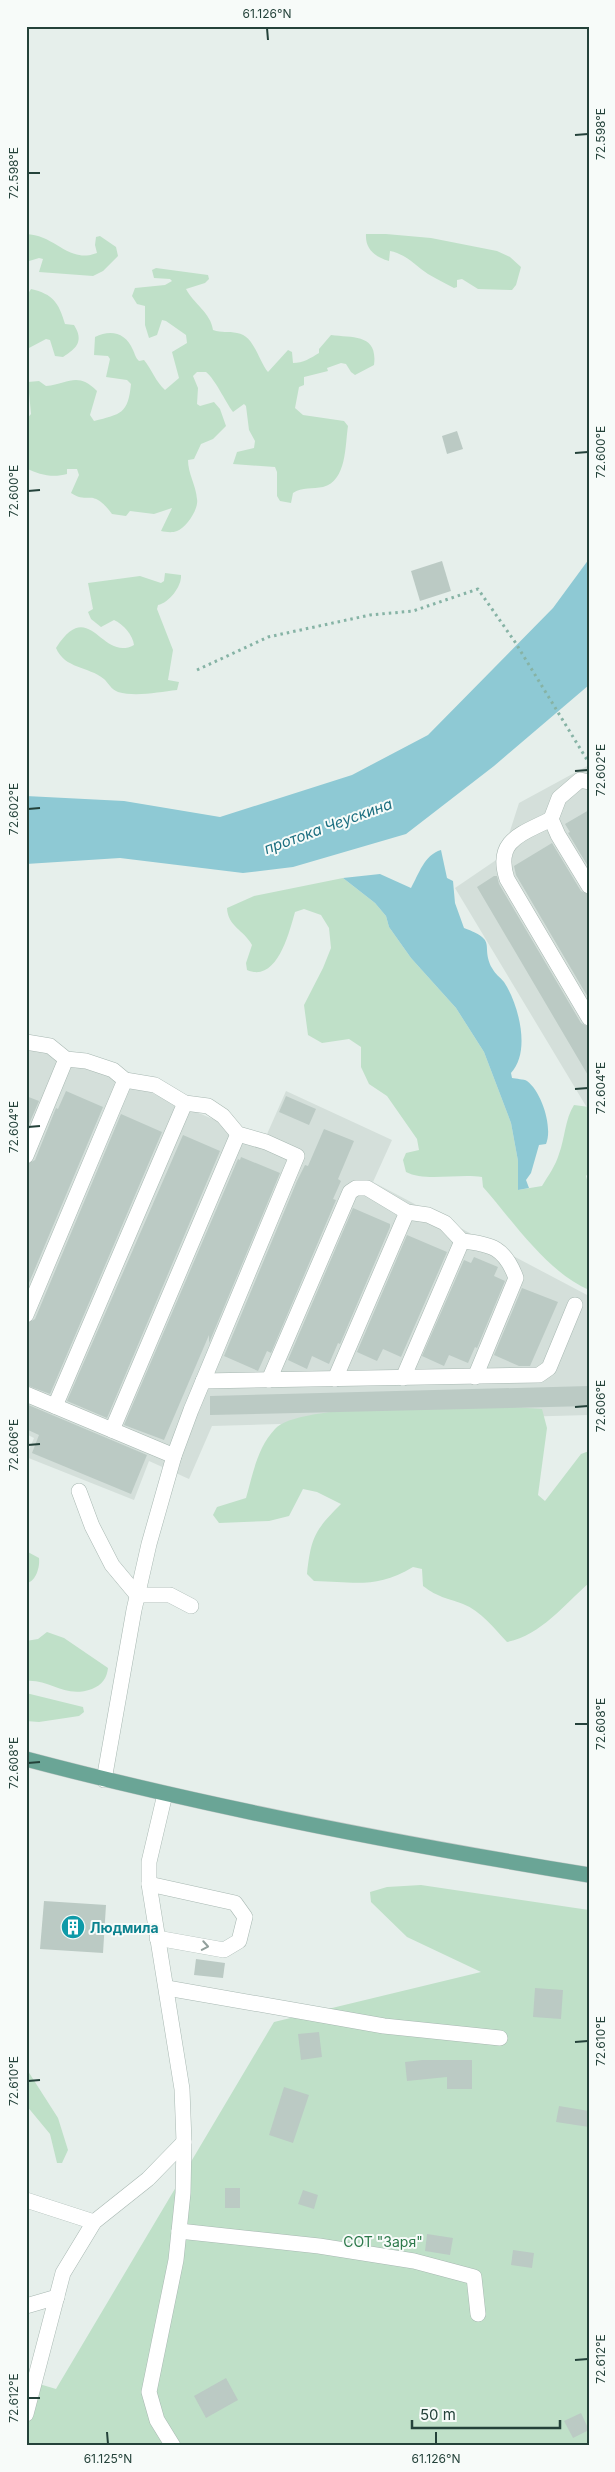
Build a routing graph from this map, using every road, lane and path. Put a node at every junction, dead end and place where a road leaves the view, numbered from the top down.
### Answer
1 (197, 670) dead end
2 (589, 763) edge
3 (589, 782) edge
4 (552, 819) junction
5 (589, 886) edge
6 (589, 1018) edge
7 (26, 1042) edge
8 (66, 1059) junction
9 (125, 1080) junction
10 (185, 1103) junction
11 (238, 1134) junction
12 (26, 1156) edge
13 (407, 1212) junction
14 (462, 1241) junction
15 (575, 1305) dead end
16 (26, 1315) edge
17 (474, 1377) junction
18 (403, 1378) junction
19 (335, 1379) junction
20 (269, 1380) junction
21 (203, 1381) junction
22 (26, 1394) edge
23 (55, 1406) junction
24 (112, 1430) junction
25 (174, 1456) junction
26 (79, 1491) dead end
27 (138, 1595) junction
28 (191, 1606) dead end
29 (26, 1759) edge
30 (104, 1780) junction
31 (164, 1794) junction
32 (589, 1875) edge
33 (149, 1884) junction
34 (157, 1938) junction
35 (167, 1988) junction
36 (500, 2038) dead end
37 (184, 2142) junction
38 (26, 2200) edge
39 (94, 2222) junction
40 (179, 2231) junction
41 (57, 2297) junction
42 (26, 2306) edge
43 (478, 2314) dead end
44 (26, 2414) edge
45 (173, 2446) edge

1 - 2 path
3 - 4 lane
4 - 5 lane
4 - 6 lane
7 - 8 lane
8 - 9 lane
8 - 12 lane
9 - 10 lane
9 - 16 lane
10 - 11 lane
10 - 23 lane
11 - 21 lane
11 - 24 lane
13 - 14 lane
13 - 19 lane
13 - 20 lane
14 - 17 lane
14 - 18 lane
15 - 17 lane
17 - 18 lane
18 - 19 lane
19 - 20 lane
20 - 21 lane
21 - 25 lane
22 - 23 lane
23 - 24 lane
24 - 25 lane
25 - 27 lane
26 - 27 lane
27 - 28 lane
27 - 30 lane
29 - 30 main road
30 - 31 main road
31 - 32 main road
31 - 33 lane
33 - 34 lane
34 -> 33 lane
34 - 35 lane
35 - 36 lane
35 - 37 lane
37 - 39 lane
37 - 40 lane
38 - 39 lane
39 - 41 lane
40 - 43 lane
40 - 45 lane
41 - 42 lane
41 - 44 lane

